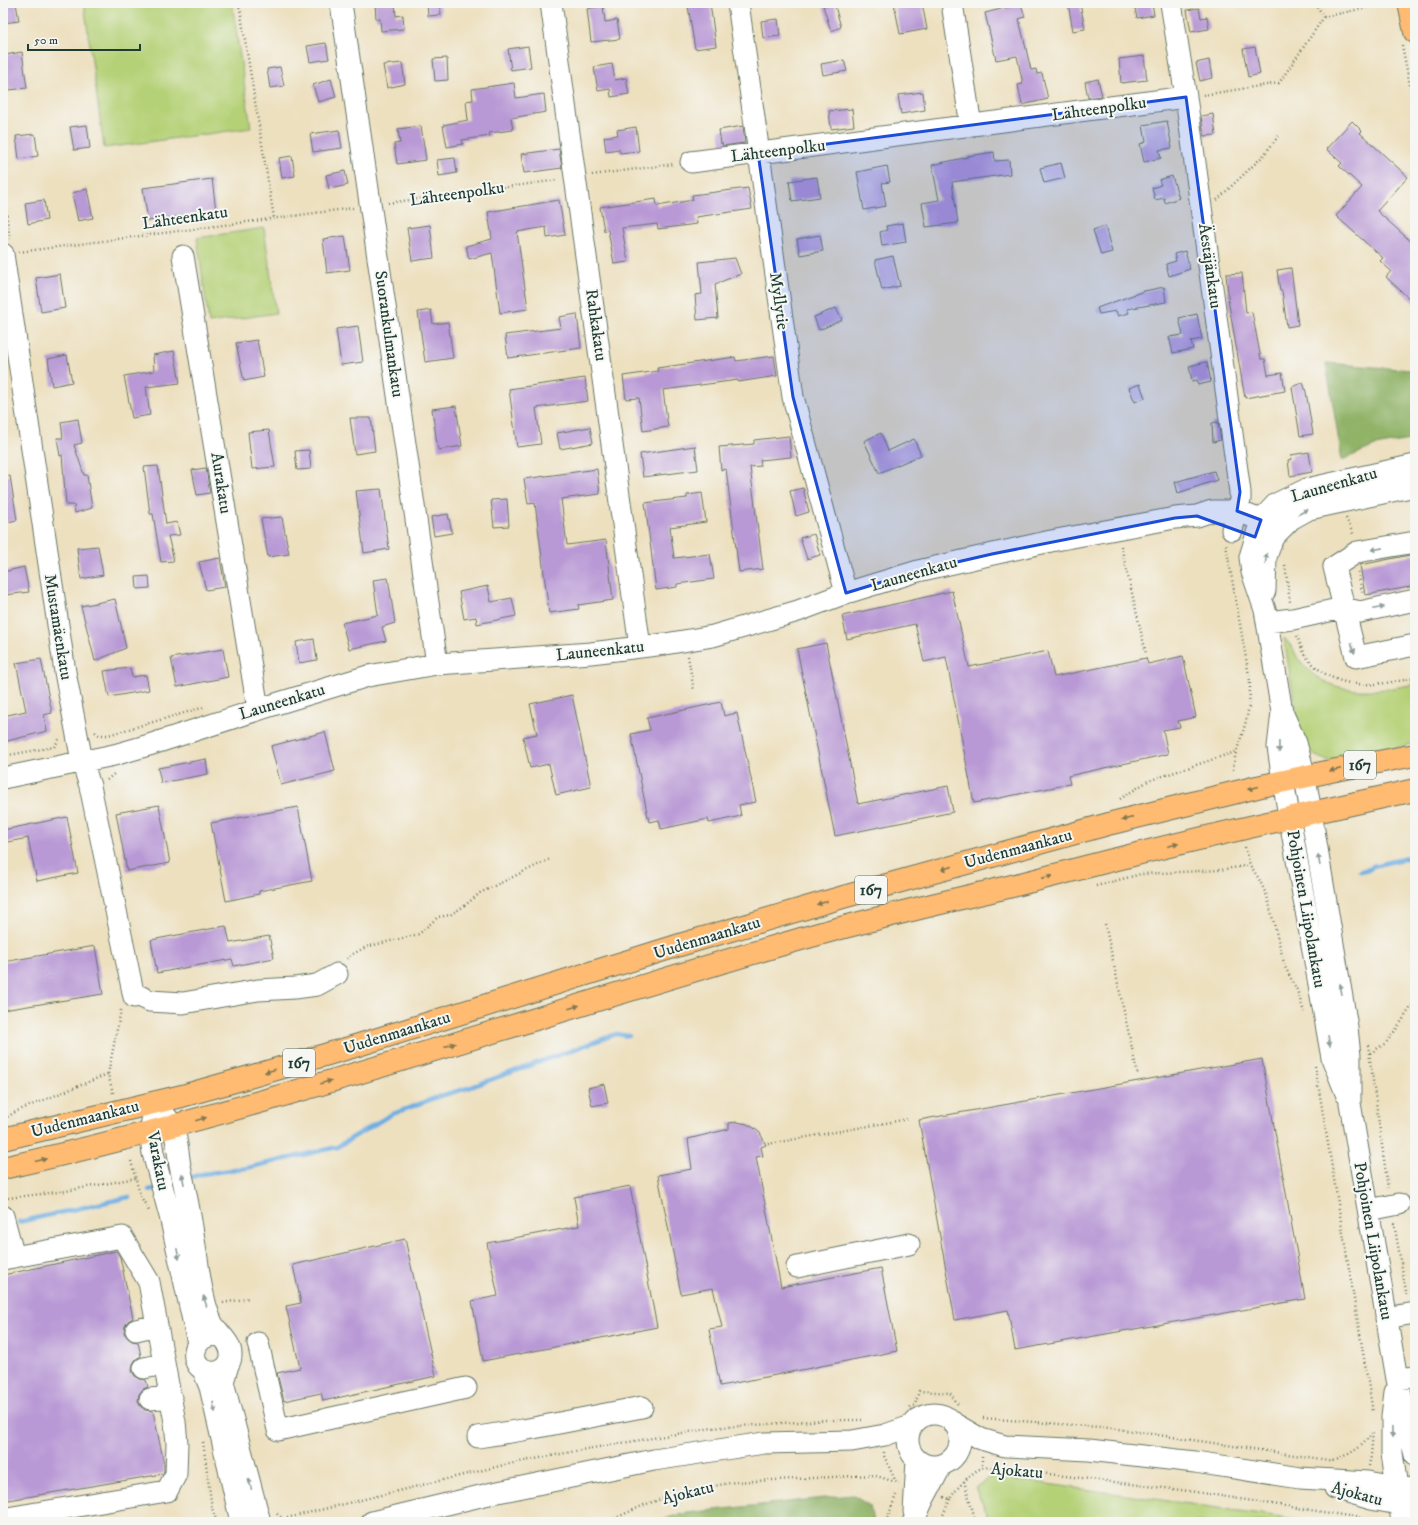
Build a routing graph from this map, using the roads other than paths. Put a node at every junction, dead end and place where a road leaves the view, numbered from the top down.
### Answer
1 (342, 3) edge
2 (551, 3) edge
3 (738, 3) edge
4 (952, 3) edge
5 (1171, 3) edge
6 (1409, 3) edge
7 (1408, 37) edge
8 (1186, 97) junction
9 (971, 126) junction
10 (758, 153) junction
11 (691, 162) road end
12 (3, 254) edge
13 (183, 256) dead end
14 (1415, 464) edge
15 (1415, 486) edge
16 (1235, 520) junction
17 (1263, 531) junction
18 (1415, 542) edge
19 (846, 593) junction
20 (1415, 600) edge
21 (1343, 608) junction
22 (1266, 616) junction
23 (1415, 645) edge
24 (640, 647) junction
25 (437, 664) junction
26 (258, 709) junction
27 (1282, 712) junction
28 (1415, 755) edge
29 (82, 761) junction
30 (1304, 777) junction
31 (3, 778) edge
32 (1283, 782) junction
33 (1415, 790) edge
34 (1311, 812) junction
35 (1289, 817) junction
36 (337, 974) road end
37 (155, 1102) junction
38 (1350, 1103) junction
39 (173, 1126) junction
40 (3, 1139) edge
41 (151, 1143) junction
42 (3, 1168) edge
43 (1399, 1204) dead end
44 (1369, 1210) junction
45 (179, 1213) junction
46 (3, 1216) edge
47 (909, 1244) dead end
48 (9, 1258) edge
49 (797, 1267) dead end
50 (1415, 1313) edge
51 (1386, 1318) junction
52 (157, 1325) junction
53 (136, 1330) dead end
54 (221, 1336) junction
55 (258, 1343) dead end
56 (198, 1357) junction
57 (159, 1364) junction
58 (228, 1365) junction
59 (1406, 1378) edge
60 (466, 1388) dead end
61 (642, 1407) dead end
62 (953, 1422) junction
63 (912, 1426) junction
64 (478, 1437) dead end
65 (852, 1441) junction
66 (1006, 1446) junction
67 (1415, 1455) edge
68 (913, 1456) junction
69 (948, 1461) junction
70 (913, 1487) junction
71 (1405, 1502) edge
72 (3, 1522) edge
73 (241, 1522) edge
74 (260, 1522) edge
75 (372, 1522) edge
76 (913, 1522) edge

1 - 25 street, Suorankulmankatu
2 - 24 street, Rahkakatu
3 - 10 street, Myllytie
4 - 9 street
5 - 8 street, Äestäjänkatu
6 - 7 main road
8 - 9 street, Lähteenpolku
8 - 16 street, Äestäjänkatu
9 - 10 street, Lähteenpolku
10 - 11 street, Lähteenpolku
10 - 19 street, Myllytie
12 - 29 street, Mustamäenkatu
13 - 26 street, Aurakatu
14 - 17 street, Launeenkatu
17 -> 15 street, Launeenkatu
16 - 17 street, Launeenkatu
16 - 19 street, Launeenkatu
17 - 22 street, Pohjoinen Liipolankatu
18 -> 21 street
19 - 24 street, Launeenkatu
21 -> 20 street
21 - 22 street
21 -> 23 street
22 - 27 street, Pohjoinen Liipolankatu
24 - 25 street, Launeenkatu
25 - 26 street, Launeenkatu
26 - 29 street, Launeenkatu
27 - 30 street, Pohjoinen Liipolankatu
27 -> 32 street, Pohjoinen Liipolankatu
28 -> 30 main road, Uudenmaankatu / 167
29 - 31 street, Launeenkatu
29 - 36 street, Mustamäenkatu
30 - 32 main road, Uudenmaankatu / 167
30 - 34 street, Pohjoinen Liipolankatu
32 - 35 street, Pohjoinen Liipolankatu
32 -> 37 main road, Uudenmaankatu / 167
33 - 34 main road, Uudenmaankatu / 167
34 - 35 main road, Uudenmaankatu / 167
38 -> 34 street, Pohjoinen Liipolankatu
35 -> 38 street, Pohjoinen Liipolankatu
39 -> 35 main road, Uudenmaankatu / 167
37 - 39 street, Varakatu
37 - 40 main road, Uudenmaankatu / 167
37 - 41 street, Varakatu
38 - 44 street, Pohjoinen Liipolankatu
39 - 41 main road, Uudenmaankatu / 167
45 -> 39 street, Varakatu
42 -> 41 main road, Uudenmaankatu / 167
41 - 45 street, Varakatu
43 - 44 street
44 - 51 street, Pohjoinen Liipolankatu
54 -> 45 street, Varakatu
45 -> 56 street, Varakatu
46 - 48 street
47 - 49 street
48 - 52 street
50 - 51 street
51 - 59 street, Pohjoinen Liipolankatu
52 - 53 street
52 - 57 street
54 - 56 street
54 - 58 street
55 - 60 street
56 - 57 street
56 - 58 street
56 -> 73 street, Varakatu
57 - 72 street
74 -> 58 street
59 - 67 street, Pohjoinen Liipolankatu
59 -> 71 street, Pohjoinen Liipolankatu
61 - 64 street
62 - 63 street
62 - 66 street, Ajokatu
62 - 69 street
63 - 65 street
63 - 68 street
65 - 68 street
65 - 75 street
66 - 69 street, Ajokatu
66 - 71 street, Ajokatu
68 - 69 street
68 - 70 street
69 - 70 street
70 - 76 street

